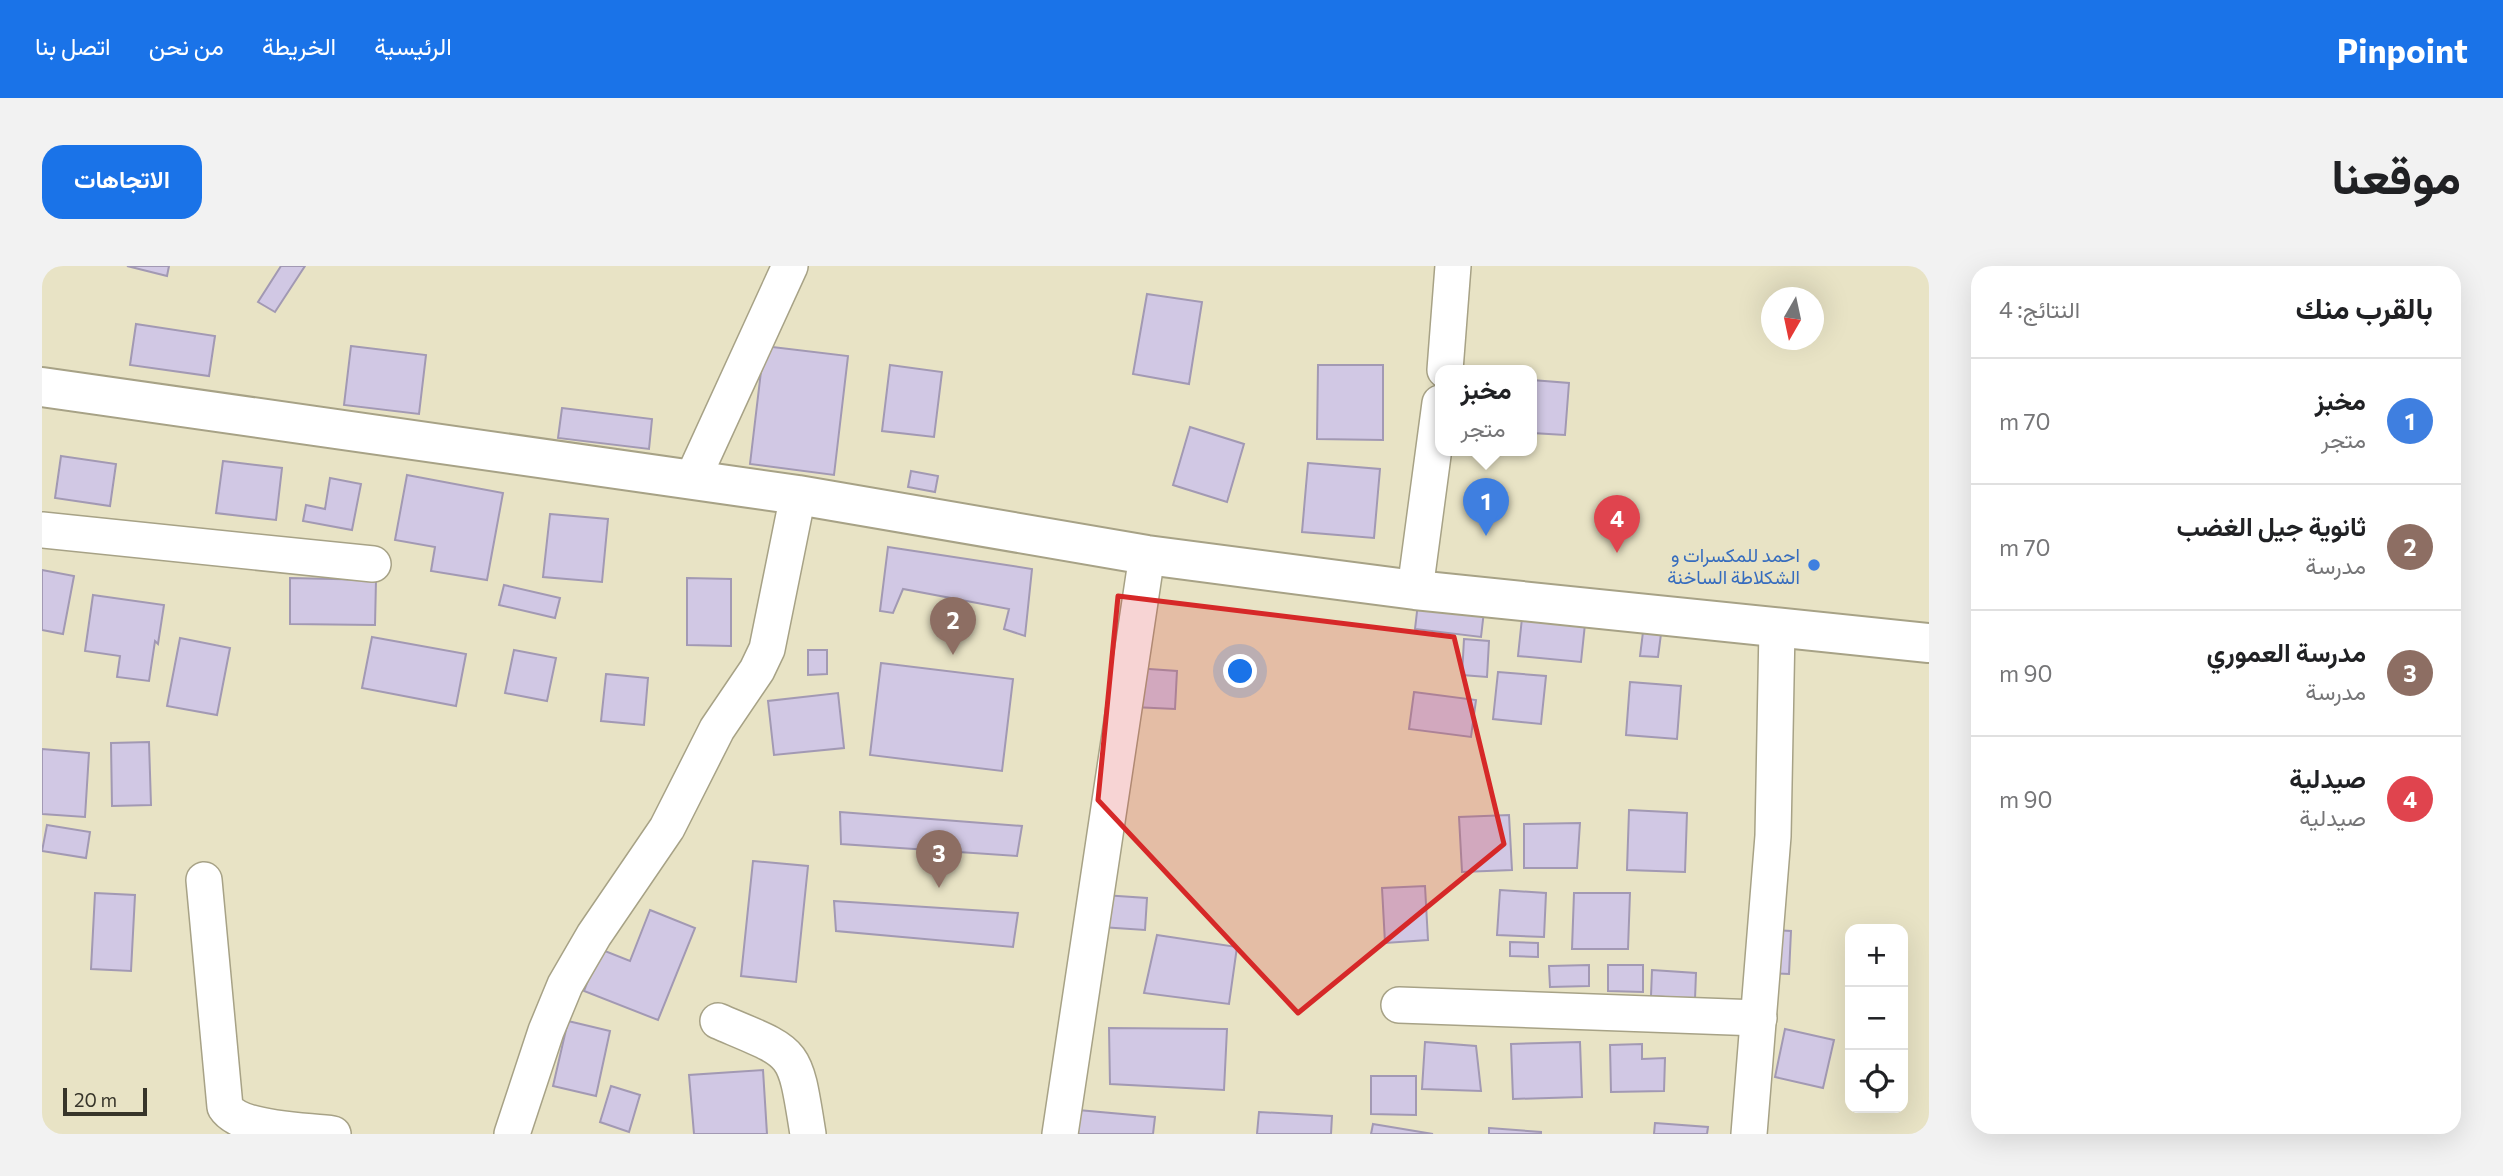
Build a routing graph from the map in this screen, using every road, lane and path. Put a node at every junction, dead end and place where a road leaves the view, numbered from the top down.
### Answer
1 (790, 266) edge
2 (1453, 266) edge
3 (1445, 365) edge
4 (42, 387) edge
5 (1435, 442) edge
6 (692, 480) junction
7 (798, 495) junction
8 (42, 530) edge
9 (1147, 555) junction
10 (373, 564) dead end
11 (1416, 590) junction
12 (1777, 628) junction
13 (1929, 643) edge
14 (204, 880) dead end
15 (1399, 1005) dead end
16 (1759, 1017) junction
17 (718, 1021) dead end
18 (333, 1134) edge
19 (512, 1134) edge
20 (808, 1134) edge
21 (1059, 1134) edge
22 (1749, 1134) edge

1 - 6 street
2 - 3 street
4 - 6 main road
5 - 11 street
6 - 7 main road
7 - 9 main road
7 - 19 street
8 - 10 street
9 - 11 main road
9 - 21 street
11 - 12 main road
12 - 13 main road
12 - 16 street
14 - 18 street
15 - 16 street
16 - 22 street
17 - 20 street

